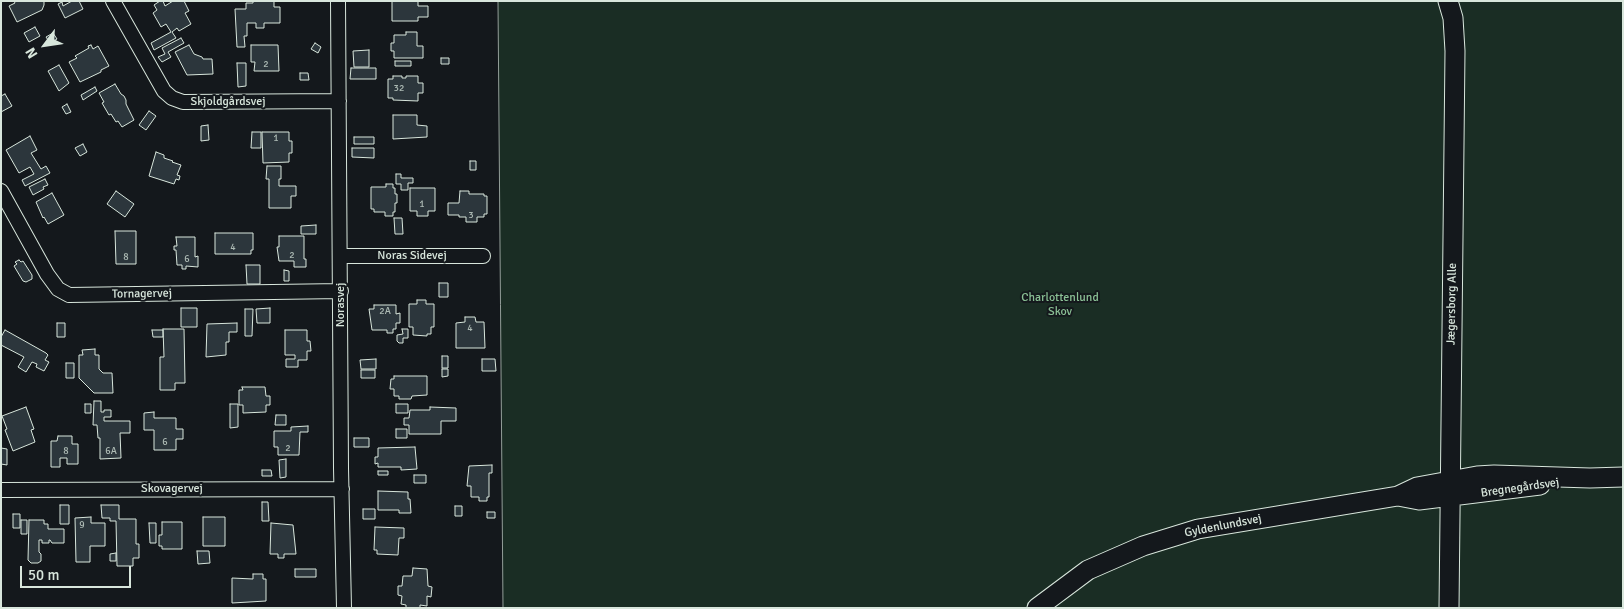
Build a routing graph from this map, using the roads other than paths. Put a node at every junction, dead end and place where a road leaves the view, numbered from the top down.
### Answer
1 (113, 1) edge
2 (338, 1) edge
3 (1448, 1) edge
4 (339, 101) junction
5 (1, 191) edge
6 (340, 256) junction
7 (483, 256) dead end
8 (341, 291) junction
9 (1623, 477) edge
10 (342, 489) junction
11 (1450, 489) junction
12 (1, 490) edge
13 (344, 608) edge
14 (1037, 608) edge
15 (1448, 608) edge

1 - 4 street, Skjoldgårdsvej
2 - 4 street, Norasvej
3 - 11 street, Jægersborg Alle
4 - 6 street, Norasvej
5 - 8 street, Tornagervej
6 - 7 street, Noras Sidevej
6 - 8 street, Norasvej
8 - 10 street, Norasvej
9 - 11 street, Bregnegårdsvej
10 - 12 street, Skovagervej
10 - 13 street, Norasvej
11 - 14 street, Gyldenlundsvej
11 - 15 street, Jægersborg Alle

